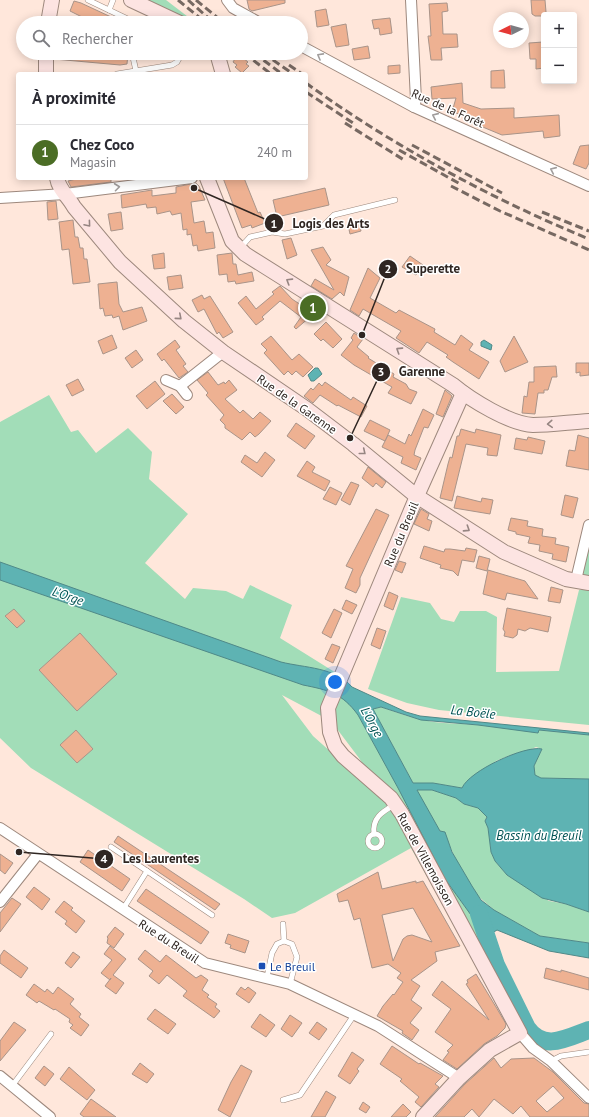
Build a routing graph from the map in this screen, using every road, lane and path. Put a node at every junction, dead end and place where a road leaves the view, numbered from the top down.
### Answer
1 (52, 0) edge
2 (88, 0) edge
3 (113, 0) edge
4 (131, 0) edge
5 (411, 0) edge
6 (227, 2) edge
7 (109, 10) junction
8 (49, 16) edge
9 (121, 16) edge
10 (165, 16) edge
11 (247, 16) edge
12 (308, 50) edge
13 (46, 60) edge
14 (134, 60) edge
15 (178, 60) edge
16 (219, 60) edge
17 (136, 71) junction
18 (46, 72) edge
19 (129, 72) edge
20 (222, 72) edge
21 (414, 107) junction
22 (58, 180) edge
23 (176, 180) edge
24 (208, 180) edge
25 (589, 186) edge
26 (65, 194) junction
27 (0, 198) edge
28 (394, 200) dead end
29 (240, 248) junction
30 (223, 352) junction
31 (166, 380) dead end
32 (180, 386) junction
33 (463, 393) junction
34 (187, 395) dead end
35 (589, 421) edge
36 (418, 496) junction
37 (589, 525) edge
38 (583, 582) edge
39 (333, 696) joint
40 (395, 804) junction
41 (0, 828) edge
42 (374, 834) dead end
43 (111, 847) dead end
44 (38, 854) junction
45 (147, 871) junction
46 (0, 902) edge
47 (122, 910) junction
48 (212, 915) dead end
49 (283, 924) dead end
50 (284, 941) junction
51 (267, 977) junction
52 (290, 984) junction
53 (354, 1015) junction
54 (520, 1033) junction
55 (51, 1034) dead end
56 (589, 1052) edge
57 (551, 1061) junction
58 (0, 1076) edge
59 (459, 1078) junction
60 (12, 1086) junction
61 (589, 1098) edge
62 (283, 1100) dead end
63 (50, 1117) edge
64 (423, 1117) edge

1 - 8 main road
2 - 7 lane
3 - 7 lane
4 - 10 main road
5 - 21 street
6 - 11 street
7 - 9 lane
21 -> 12 street, Rue de la Forêt
13 - 18 main road
14 - 17 lane
15 - 17 lane
16 - 20 main road
17 - 19 lane
25 -> 21 street, Rue de la Forêt
22 - 26 main road, Rue de la Garenne
26 -> 23 street
24 - 29 main road
26 - 27 street
26 -> 30 main road, Rue de la Garenne
28 - 29 lane
33 -> 29 main road
30 - 32 street
30 -> 36 main road, Rue de la Garenne
31 - 32 street
32 - 34 street
35 -> 33 main road
33 - 36 main road, Rue du Breuil
36 -> 38 main road, Rue de la Garenne
36 - 39 main road, Rue du Breuil
37 - 38 street, Rue de la Garenne
39 - 40 main road, Rue de Villemoisson
40 - 42 lane
40 - 54 main road, Rue de Villemoisson
41 - 44 street, Rue du Breuil
43 - 45 lane
44 - 46 street
44 - 47 street, Rue du Breuil
45 - 47 lane
45 - 48 lane
47 - 51 street, Rue du Breuil
49 - 50 lane
50 - 51 lane
50 - 52 lane
51 - 52 street, Rue du Breuil
52 - 53 street, Rue du Breuil
53 - 59 street, Rue du Breuil
53 - 62 lane
54 - 57 street
54 - 59 main road
55 - 60 lane
56 - 57 lane
57 - 61 street
58 - 60 street
59 - 64 main road
60 - 63 street

